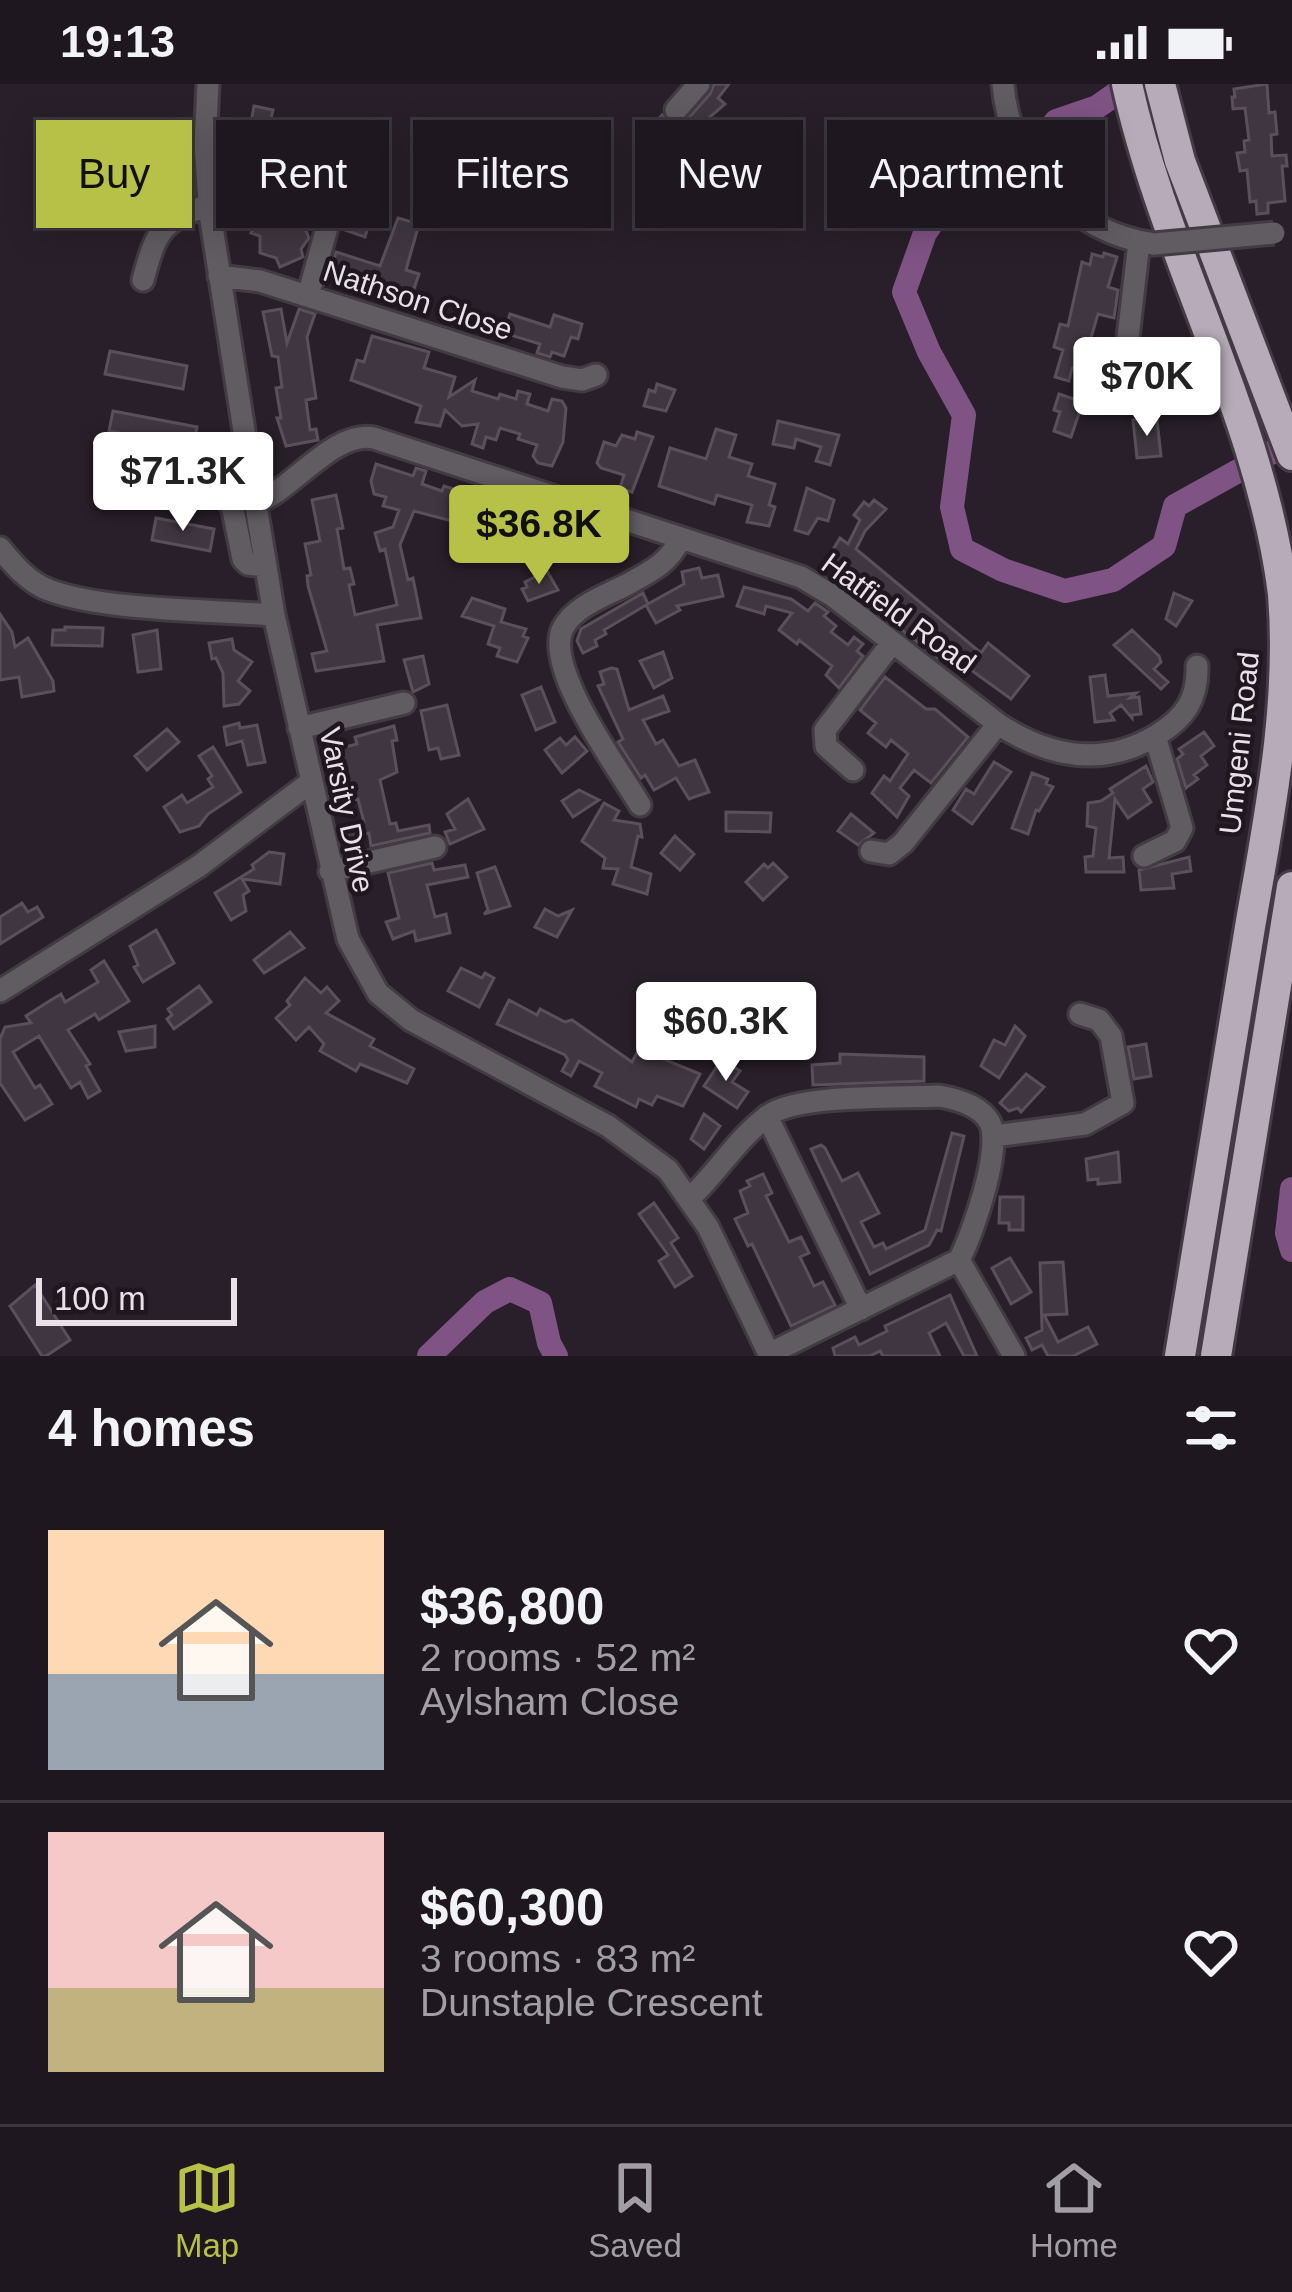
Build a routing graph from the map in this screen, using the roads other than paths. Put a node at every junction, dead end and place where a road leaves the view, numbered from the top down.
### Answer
1 (208, 84) edge
2 (699, 84) edge
3 (1003, 84) edge
4 (1127, 84) edge
5 (1163, 98) edge
6 (676, 110) dead end
7 (209, 205) junction
8 (327, 228) edge
9 (1283, 232) edge
10 (1147, 243) junction
11 (219, 276) junction
12 (143, 280) dead end
13 (308, 296) junction
14 (596, 375) dead end
15 (1123, 380) dead end
16 (1288, 442) edge
17 (117, 458) dead end
18 (256, 504) junction
19 (680, 538) junction
20 (0, 548) edge
21 (266, 566) junction
22 (274, 615) junction
23 (892, 644) junction
24 (1198, 666) dead end
25 (404, 703) dead end
26 (998, 724) junction
27 (299, 728) junction
28 (1155, 736) junction
29 (854, 770) dead end
30 (311, 782) junction
31 (640, 805) dead end
32 (435, 847) dead end
33 (871, 851) dead end
34 (1144, 856) dead end
35 (330, 871) junction
36 (1292, 887) edge
37 (0, 991) edge
38 (1080, 1014) dead end
39 (767, 1116) junction
40 (994, 1136) junction
41 (690, 1198) junction
42 (959, 1260) junction
43 (861, 1309) junction
44 (769, 1355) edge
45 (1013, 1356) edge
46 (1180, 1356) edge
47 (1216, 1356) edge

1 - 7 street, Varsity Drive
2 - 6 street
3 - 10 street
4 - 46 highway, Umgeni Road
5 - 16 highway
7 - 11 street, Varsity Drive
7 - 12 street
8 - 13 street
9 - 10 street, bridge
10 - 15 street
11 - 13 street, Nathson Close
11 - 18 street, Varsity Drive
13 - 14 street, Nathson Close
17 - 21 street
18 - 19 street, Hatfield Road
18 - 21 street, Varsity Drive
19 - 23 street, Hatfield Road
19 - 31 street
20 - 22 street
21 - 22 street, Varsity Drive
22 - 27 street, Varsity Drive
23 - 26 street, Hatfield Road
23 - 29 street
24 - 28 street, Hatfield Road
25 - 27 street
26 - 28 street, Hatfield Road
26 - 33 street
27 - 30 street, Varsity Drive
28 - 34 street
30 - 35 street, Varsity Drive
30 - 37 street
32 - 35 street
35 - 41 street, Varsity Drive
36 - 47 highway
38 - 40 street
39 - 40 street
39 - 41 street
39 - 43 street
40 - 42 street
41 - 44 street, Varsity Drive
42 - 43 street
42 - 45 street
43 - 44 street

